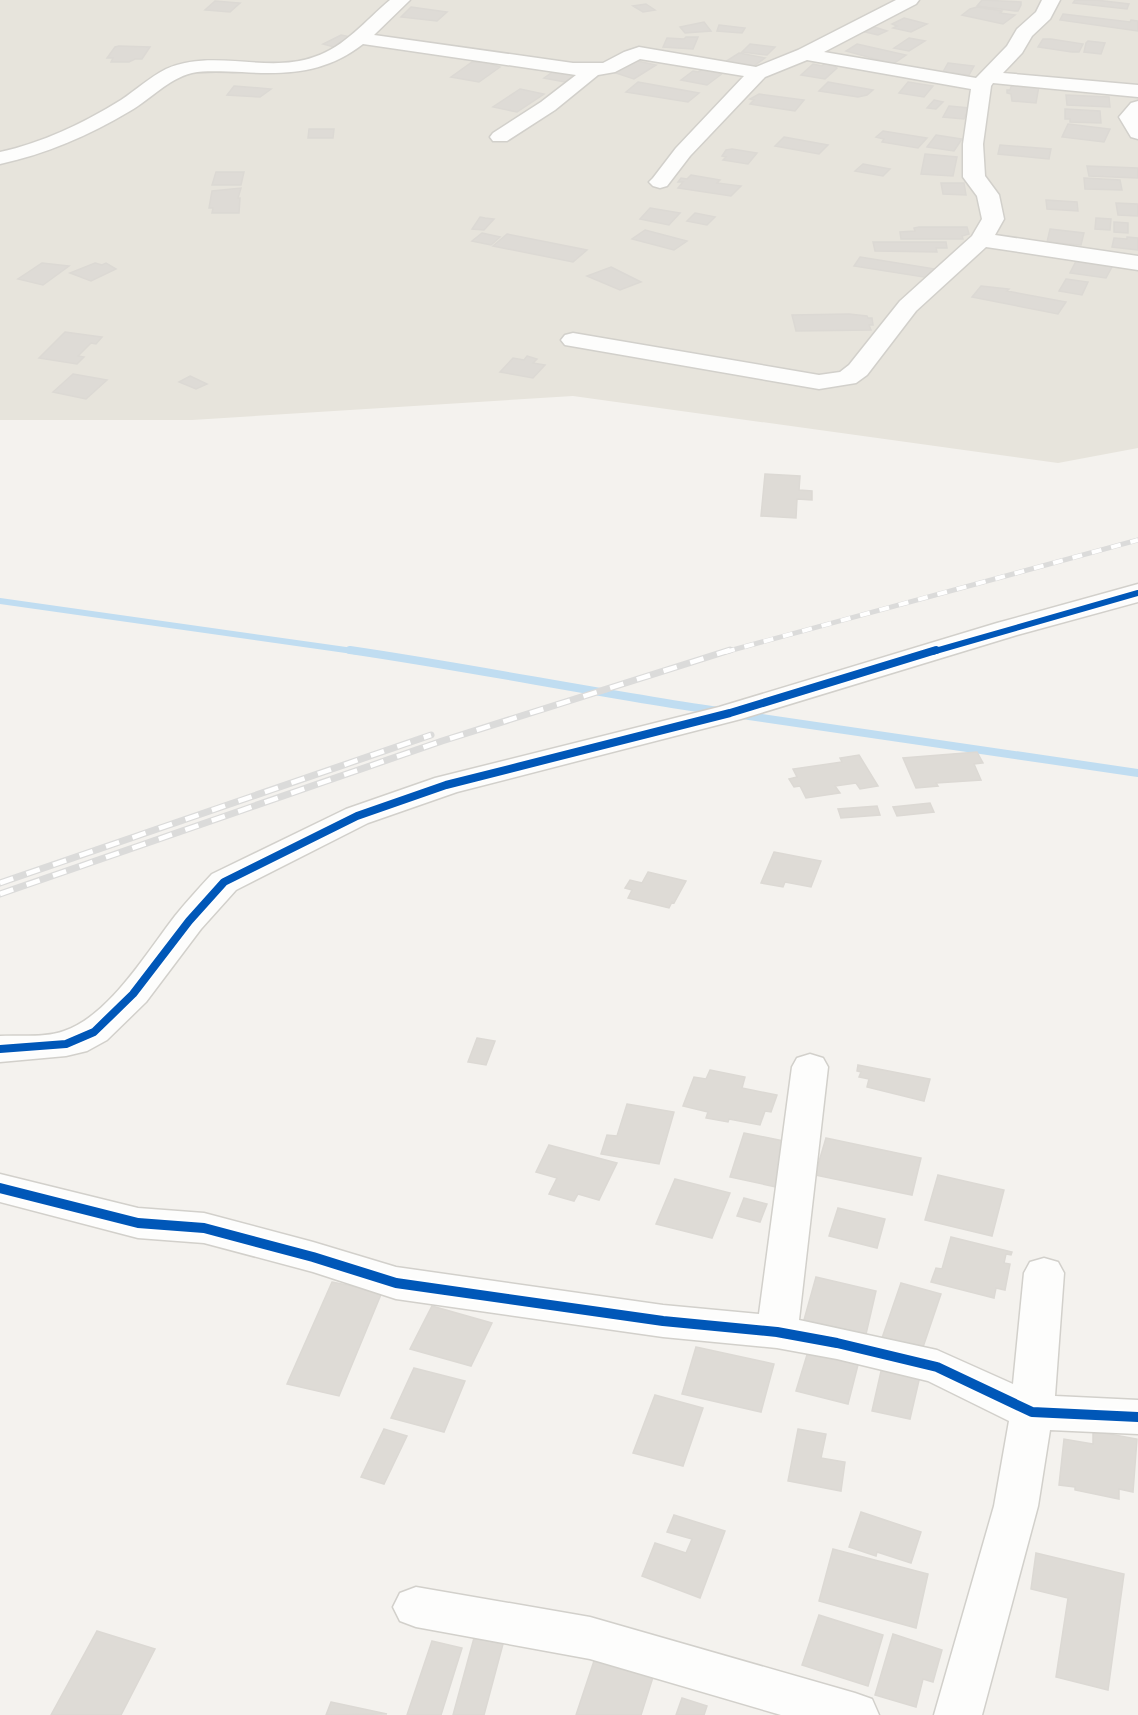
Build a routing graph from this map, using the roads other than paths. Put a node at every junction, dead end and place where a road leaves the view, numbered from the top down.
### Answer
1 (401, 0) edge
2 (910, 0) edge
3 (1051, 0) edge
4 (359, 39) junction
5 (805, 54) junction
6 (593, 70) junction
7 (758, 73) junction
8 (984, 81) junction
9 (1138, 91) edge
10 (1138, 107) edge
11 (1138, 133) edge
12 (500, 137) dead end
13 (0, 159) edge
14 (660, 182) dead end
15 (981, 240) junction
16 (1138, 263) edge
17 (573, 340) dead end
18 (1138, 594) edge
19 (0, 1049) edge
20 (810, 1067) dead end
21 (0, 1188) edge
22 (1044, 1273) dead end
23 (777, 1332) junction
24 (1032, 1412) junction
25 (1138, 1417) edge
26 (416, 1607) dead end
27 (855, 1715) edge
28 (958, 1715) edge

1 - 4 street
2 - 5 street
3 - 8 street
4 - 6 street
4 - 13 street
5 - 7 street
5 - 8 street
6 - 7 street
6 - 12 street
7 - 14 street
8 - 9 street
8 - 15 street
10 - 11 street
15 - 16 street
15 - 17 street
18 - 19 street
20 - 23 street
21 - 23 street
22 - 24 street
23 - 24 street
24 - 25 street
24 - 28 street
26 - 27 street

